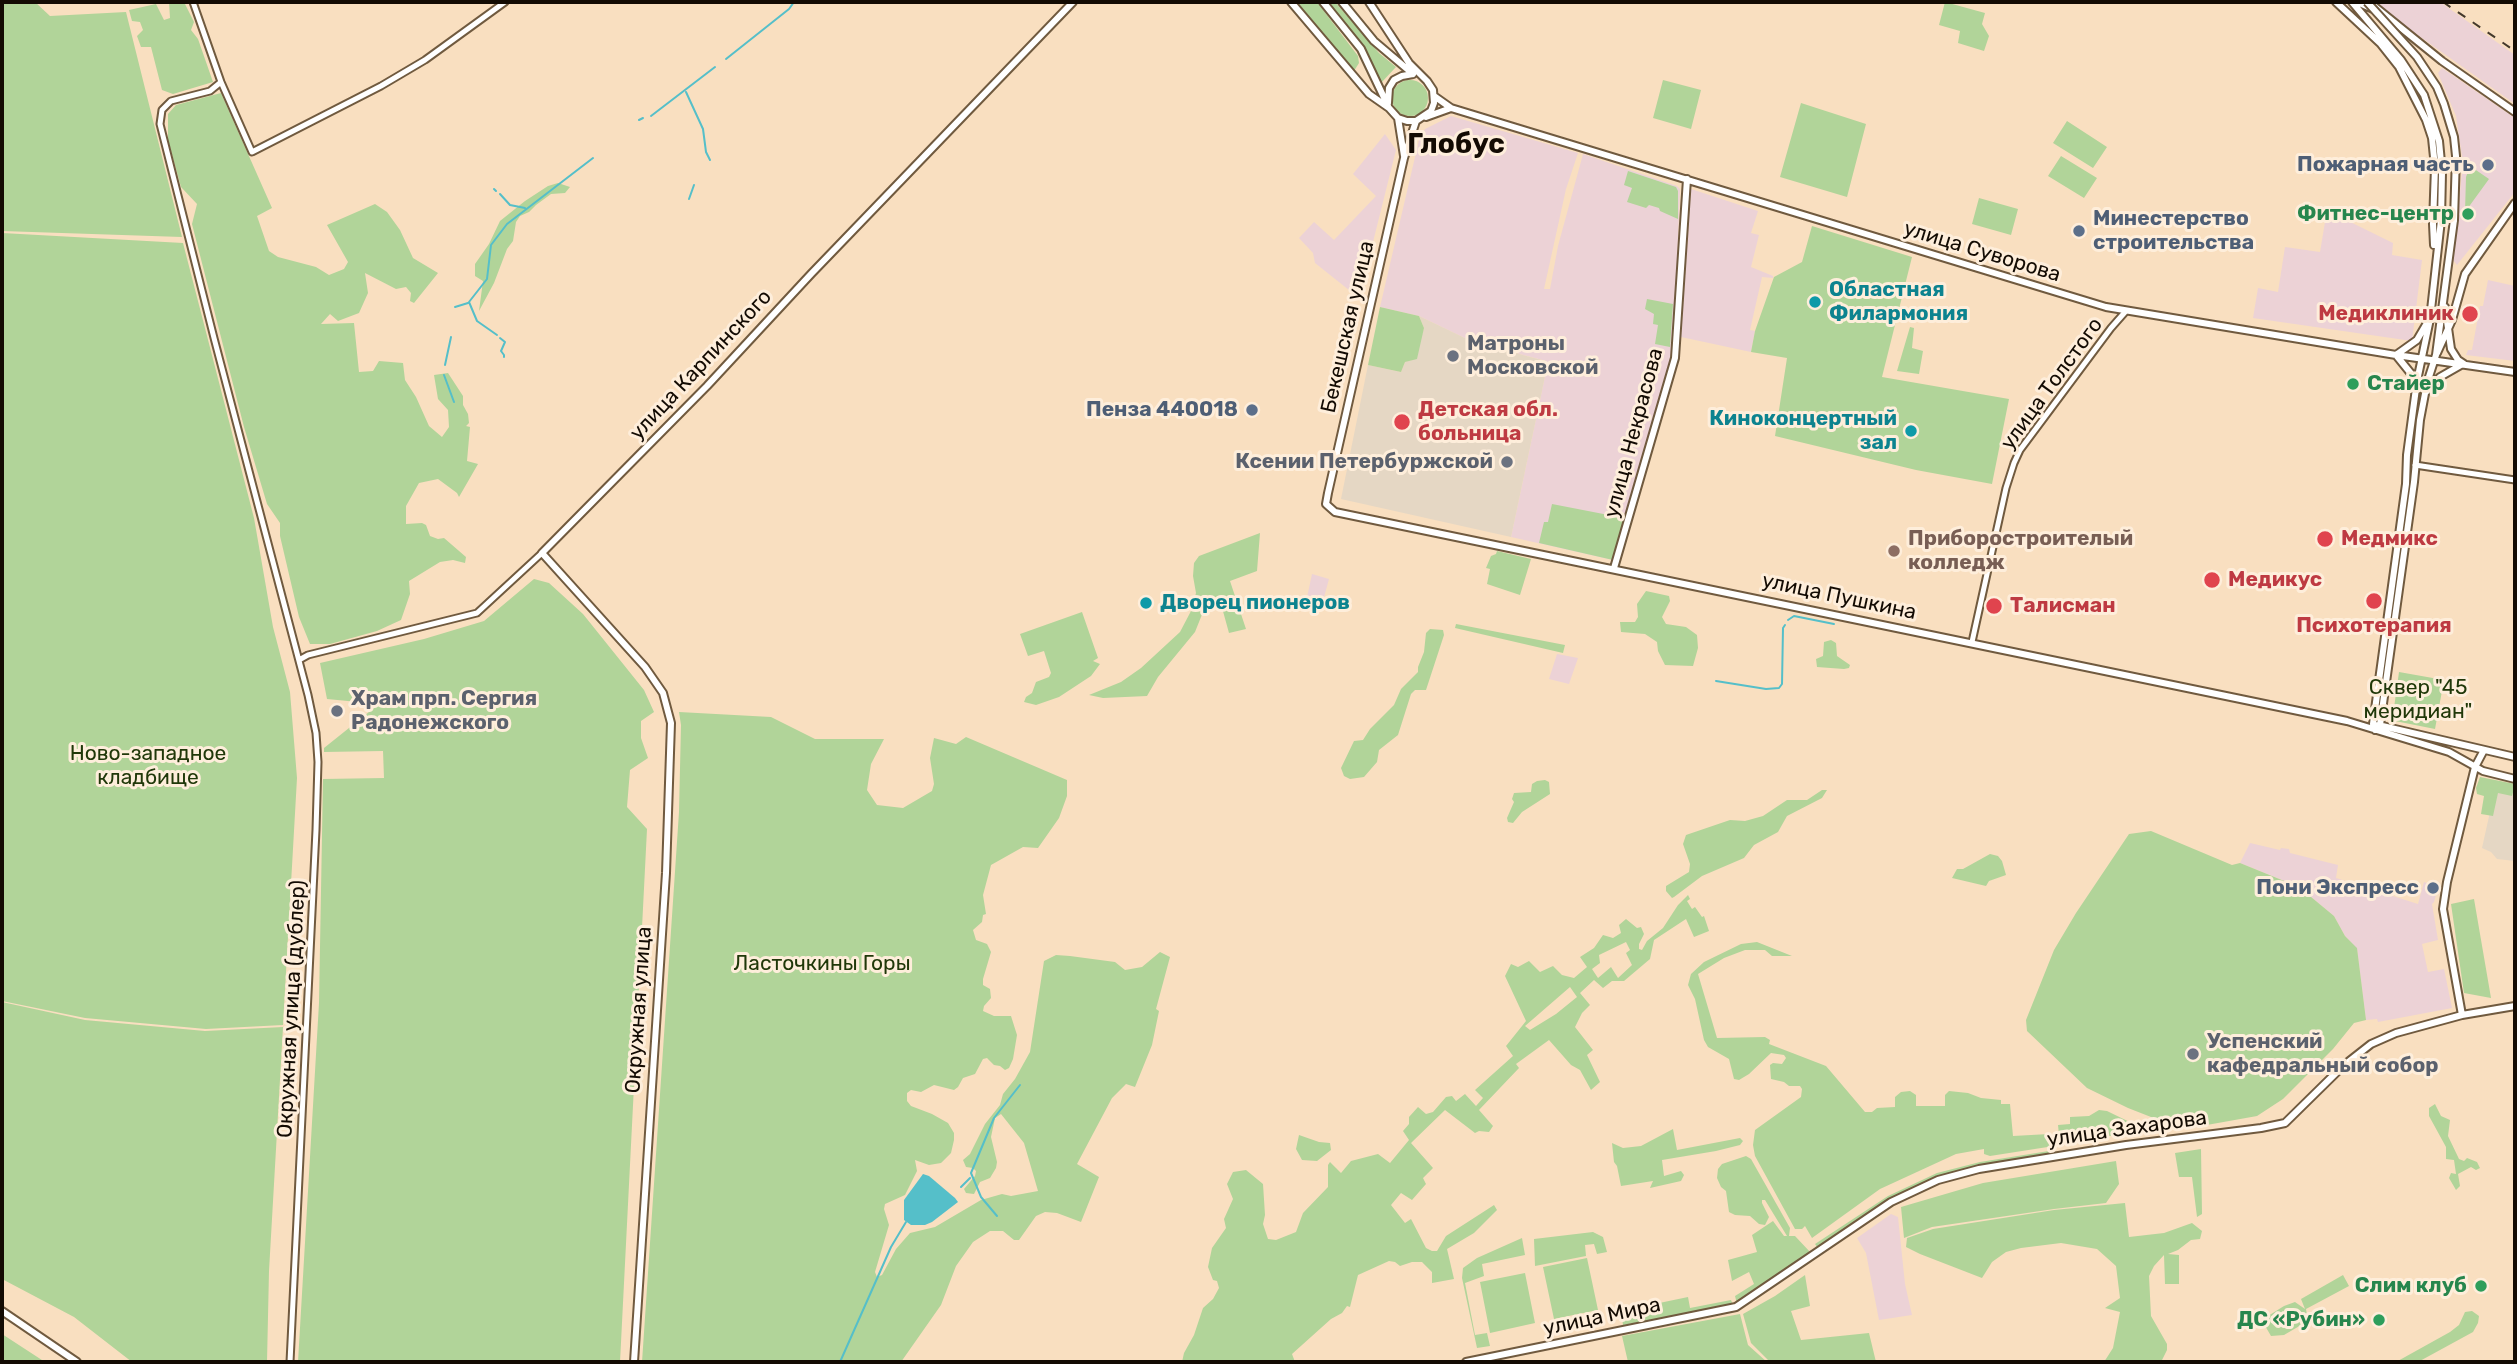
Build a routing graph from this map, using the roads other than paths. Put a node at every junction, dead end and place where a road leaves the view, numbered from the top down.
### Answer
1 (193, 2) edge
2 (505, 2) edge
3 (1073, 2) edge
4 (1291, 2) edge
5 (1323, 2) edge
6 (1342, 2) edge
7 (1369, 2) edge
8 (2337, 2) edge
9 (2368, 2) edge
10 (2351, 4) edge
11 (2390, 19) junction
12 (1413, 74) junction
13 (1421, 76) junction
14 (221, 82) junction
15 (1434, 96) junction
16 (1389, 108) junction
17 (1451, 108) junction
18 (2515, 113) edge
19 (1398, 118) junction
20 (1424, 118) junction
21 (1416, 121) junction
22 (1404, 158) junction
23 (1687, 179) junction
24 (2515, 203) edge
25 (2435, 257) junction
26 (2443, 299) junction
27 (2126, 311) junction
28 (2430, 318) junction
29 (2448, 330) junction
30 (2396, 355) junction
31 (2435, 358) junction
32 (2422, 359) junction
33 (2465, 365) junction
34 (2515, 372) edge
35 (2417, 381) junction
36 (2424, 393) junction
37 (2407, 463) junction
38 (2415, 465) junction
39 (2515, 480) edge
40 (1326, 504) joint
41 (542, 553) junction
42 (2399, 560) junction
43 (1614, 568) junction
44 (1972, 642) junction
45 (299, 660) junction
46 (2376, 726) junction
47 (2484, 750) junction
48 (2515, 757) edge
49 (2475, 767) junction
50 (2515, 779) edge
51 (2515, 1006) edge
52 (2462, 1015) junction
53 (1744, 1303) joint
54 (2, 1311) edge
55 (1475, 1361) edge
56 (77, 1362) edge
57 (290, 1362) edge
58 (634, 1362) edge
59 (1466, 1362) edge

1 - 14 street
2 - 14 street
3 - 41 main road, улица Карпинского
4 - 16 main road
5 - 16 main road
6 - 12 main road
7 - 13 main road
8 - 10 main road
9 - 11 main road
9 - 26 main road, bridge
10 - 11 main road
10 - 25 main road
10 - 25 main road
11 - 18 main road
12 - 13 main road
12 - 16 main road
13 - 15 main road
14 - 45 street, Окружная улица (дублер)
15 - 17 main road, улица Суворова
15 - 20 main road
16 - 19 main road
17 - 20 main road
17 - 23 main road, улица Суворова
19 - 21 main road
19 - 22 main road, Бекешская улица
20 - 21 main road
21 - 22 main road, Бекешская улица
22 - 40 main road, Бекешская улица
23 - 27 main road, улица Суворова
23 - 43 main road, улица Некрасова
24 - 29 main road
25 - 28 main road
26 - 29 main road
26 - 31 main road
27 - 30 main road, улица Суворова
27 - 44 street, улица Толстого
28 - 30 main road
28 - 32 main road
29 - 31 main road
29 - 33 main road
30 - 32 main road, улица Суворова
30 - 35 main road
31 - 32 main road, улица Суворова
31 - 33 main road, улица Суворова
31 - 36 main road
32 - 35 main road
33 - 34 main road, улица Суворова
33 - 36 main road
35 - 37 main road
36 - 38 main road
37 - 38 main road
37 - 42 main road
38 - 39 street
38 - 42 main road
40 - 43 main road, улица Пушкина
41 - 45 street, улица Карпинского
41 - 58 main road, Окружная улица
42 - 46 main road
43 - 44 main road, улица Пушкина
44 - 46 main road, улица Пушкина
45 - 57 street, Окружная улица (дублер)
46 - 47 main road, улица Пушкина
46 - 49 main road, улица Пушкина
47 - 48 main road, улица Пушкина
47 - 49 main road
49 - 50 main road, улица Пушкина
49 - 52 main road
51 - 52 main road, улица Захарова
52 - 53 main road, улица Захарова
53 - 55 main road, улица Мира
54 - 56 main road
55 - 59 main road, улица Мира

